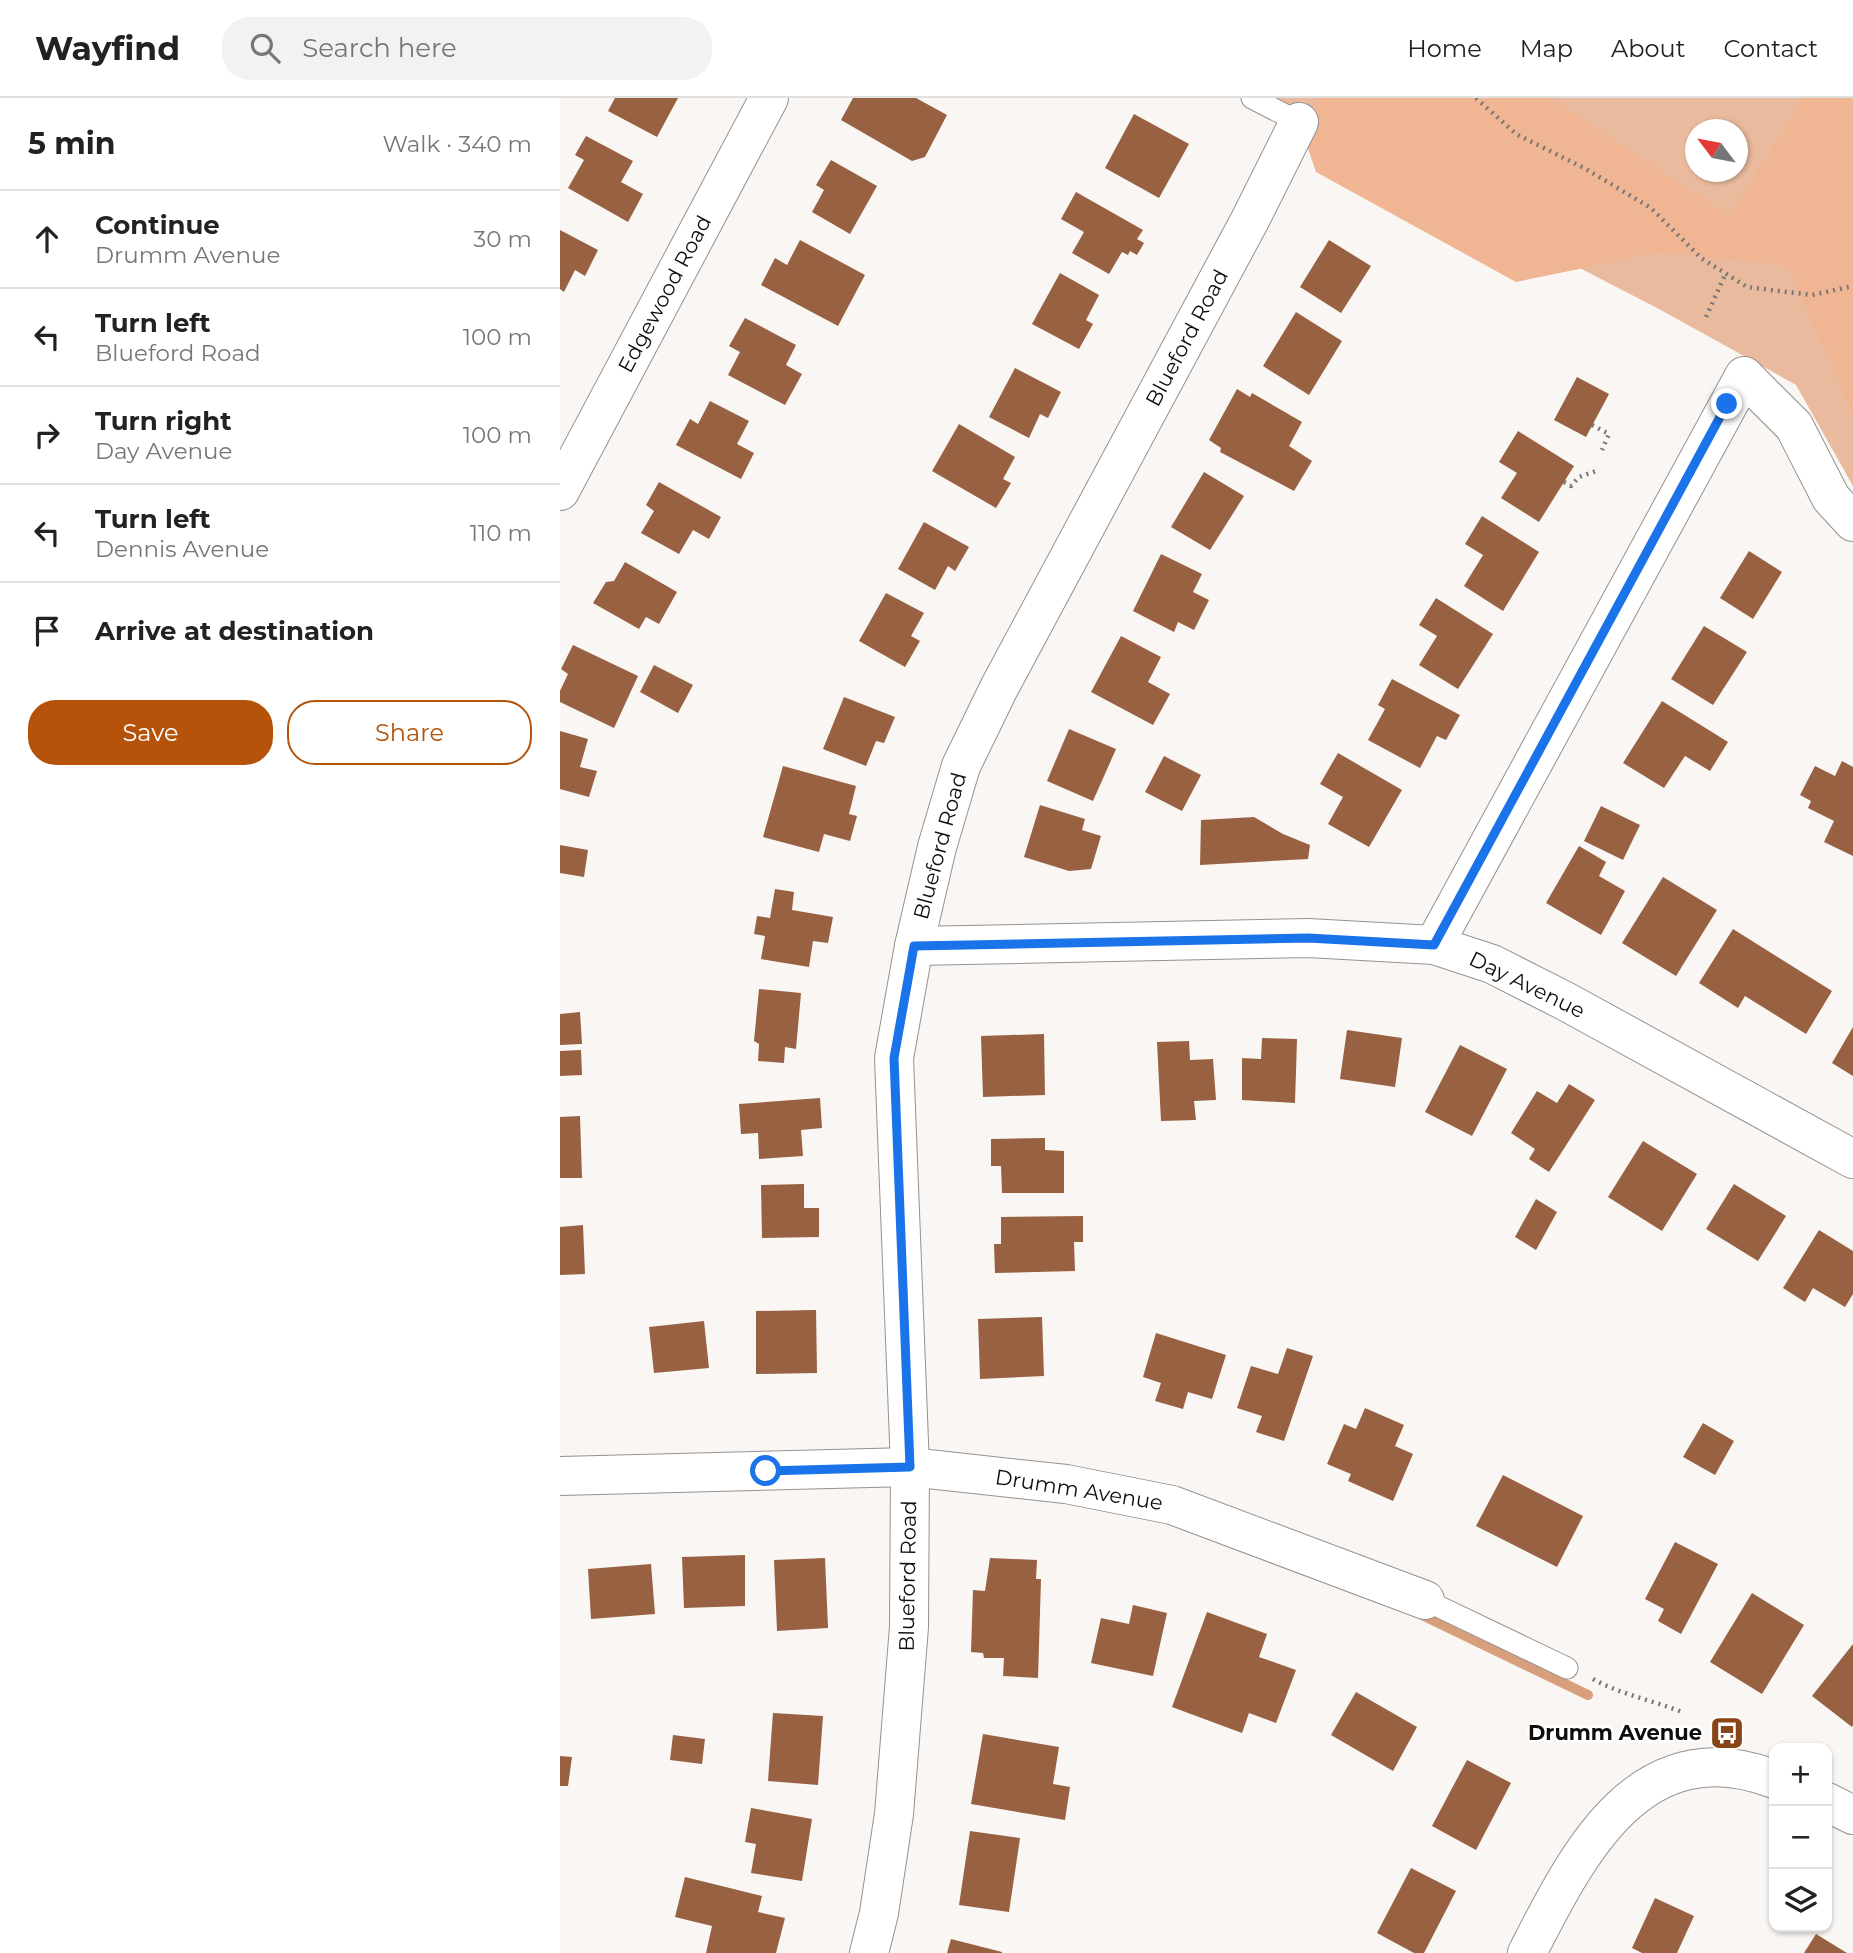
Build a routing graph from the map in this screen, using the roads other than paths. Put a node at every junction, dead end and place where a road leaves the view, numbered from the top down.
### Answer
1 (769, 98) edge
2 (1252, 98) edge
3 (1299, 122) joint
4 (560, 491) edge
5 (1853, 522) edge
6 (1434, 945) junction
7 (914, 946) junction
8 (1853, 1160) edge
9 (910, 1467) junction
10 (560, 1476) edge
11 (1424, 1600) joint
12 (1567, 1668) road end
13 (1769, 1777) edge
14 (1832, 1804) edge
15 (1853, 1815) edge
16 (869, 1953) edge
17 (1527, 1953) edge

1 - 4 street, Edgewood Road
2 - 3 lane, Blueford Road
3 - 7 street, Blueford Road
5 - 6 street
6 - 7 street, Day Avenue
6 - 8 street, Day Avenue
7 - 9 street, Blueford Road
9 - 10 street, Drumm Avenue
9 - 11 street, Drumm Avenue
9 - 16 street, Blueford Road
11 - 12 lane, Drumm Avenue
13 - 17 street
14 - 15 street

